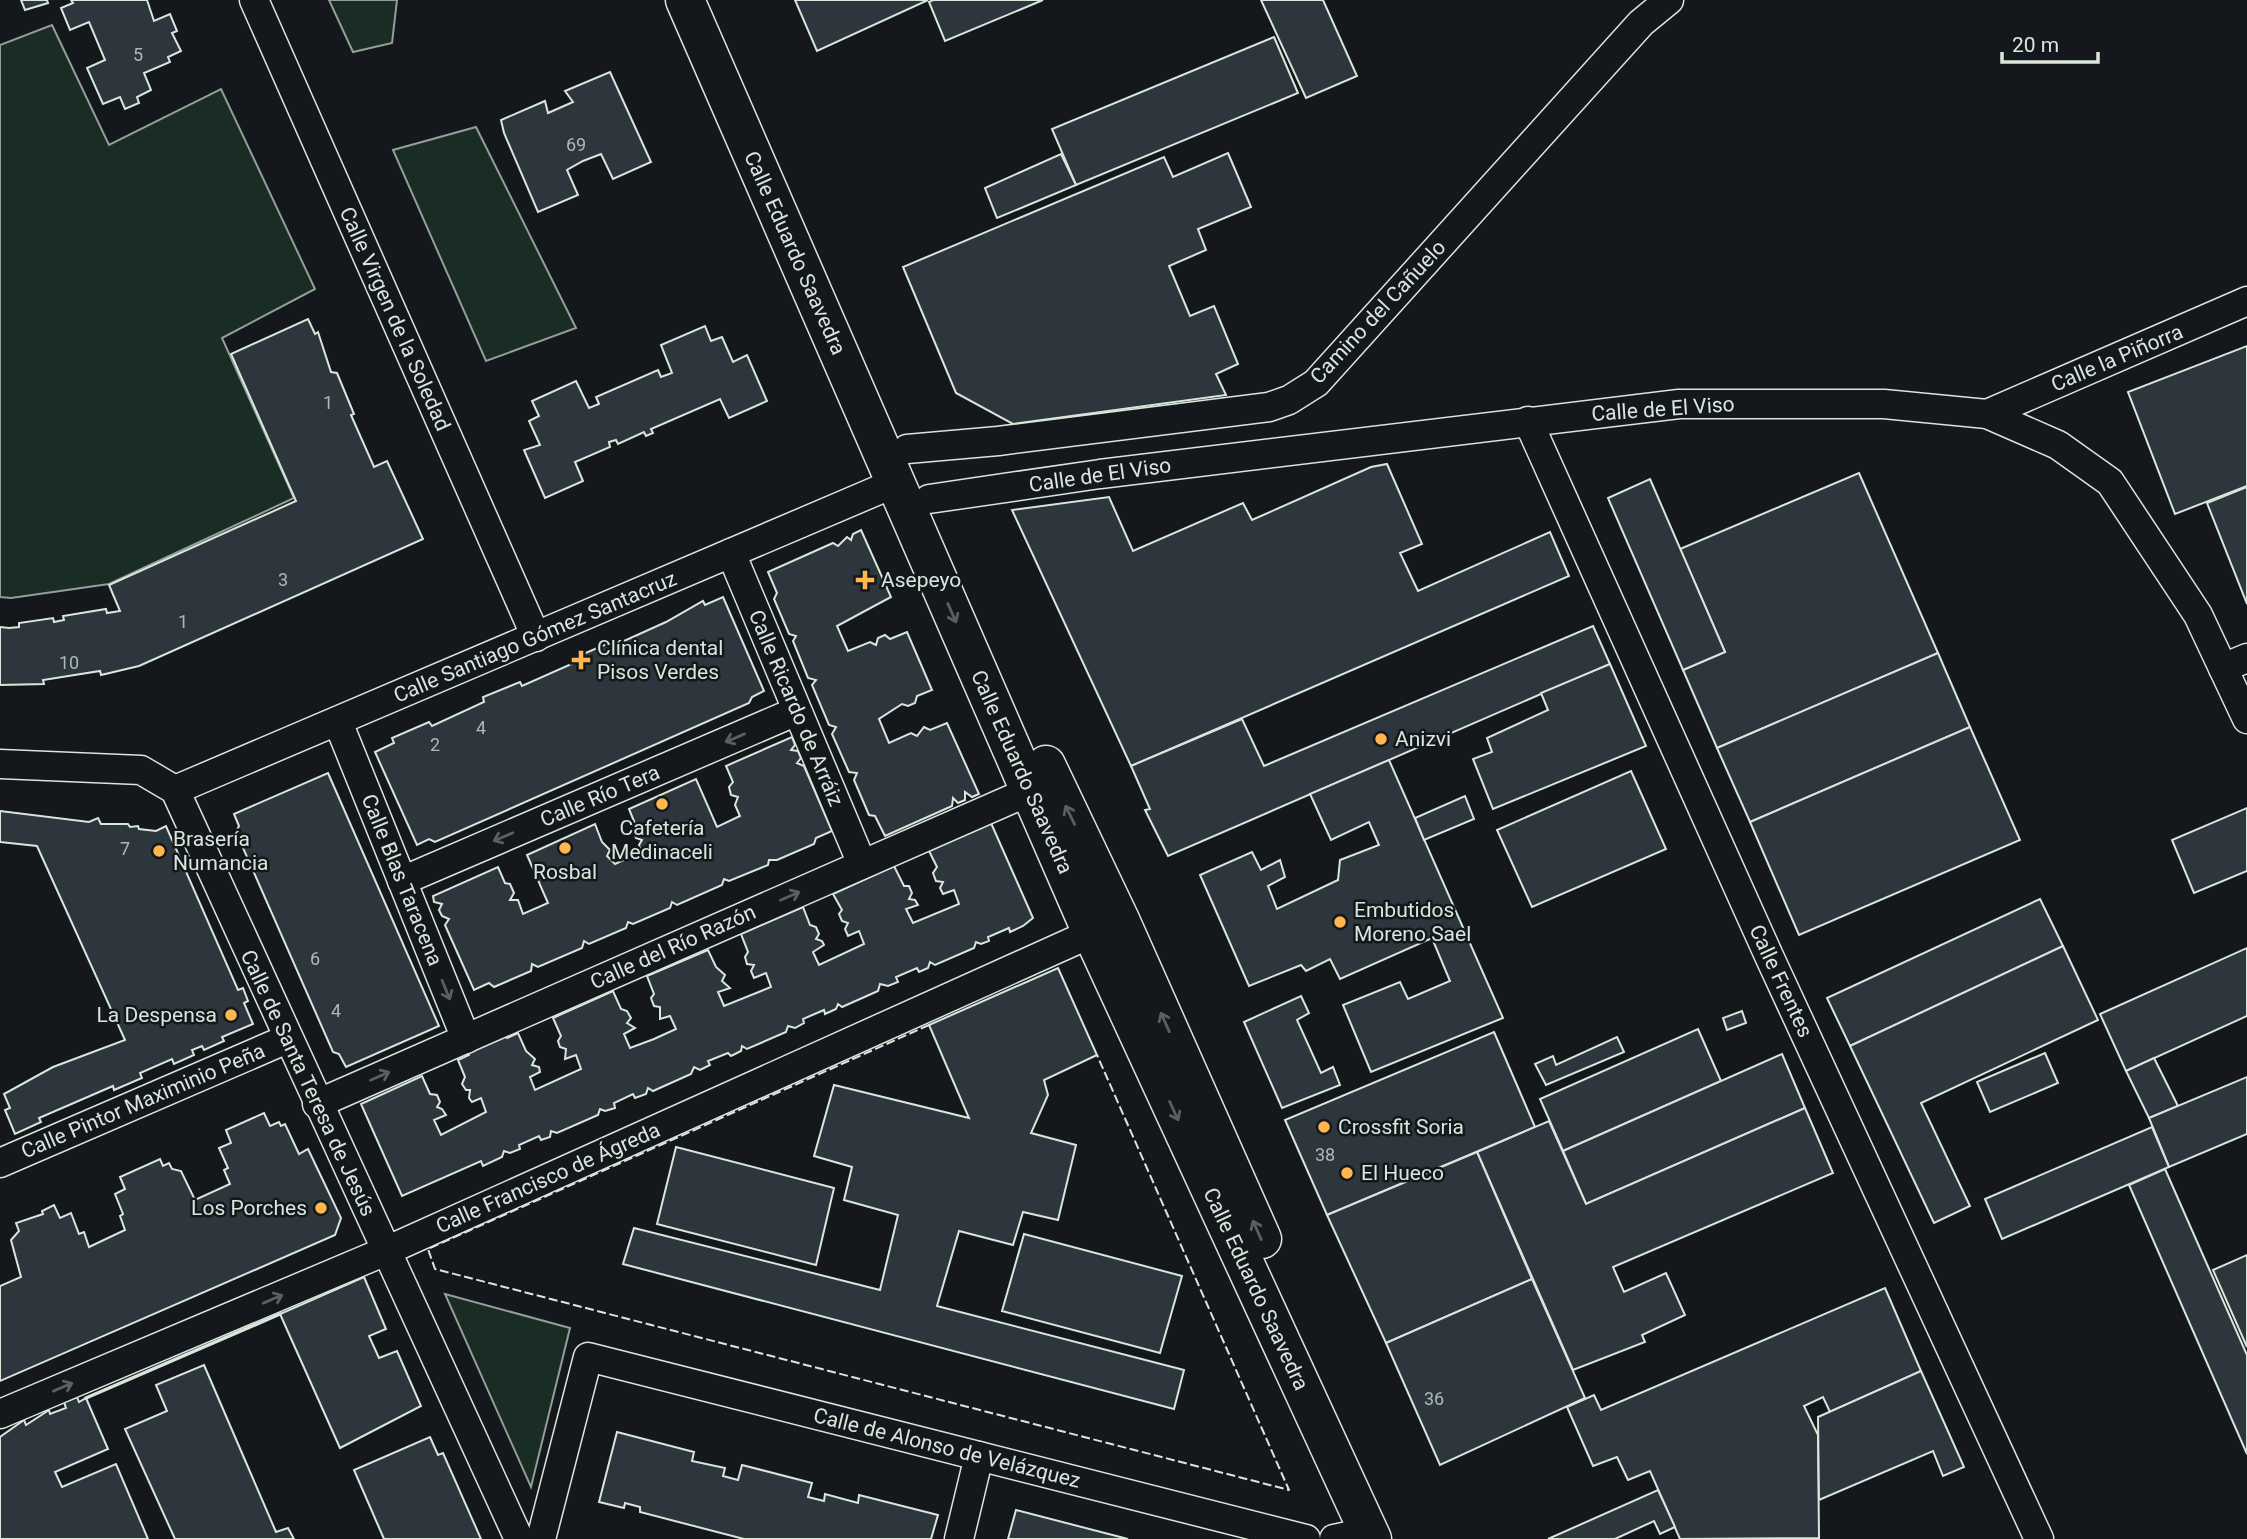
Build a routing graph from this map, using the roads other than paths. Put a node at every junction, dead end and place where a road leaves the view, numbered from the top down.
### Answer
1 (254, 0) edge
2 (685, 0) edge
3 (707, 0) edge
4 (1669, 0) edge
5 (2247, 301) edge
6 (1987, 414) junction
7 (1528, 421) junction
8 (901, 466) junction
9 (929, 499) junction
10 (731, 553) junction
11 (536, 637) junction
12 (2235, 663) edge
13 (797, 711) junction
14 (2247, 719) edge
15 (338, 722) junction
16 (0, 764) edge
17 (175, 790) junction
18 (1030, 790) junction
19 (862, 864) junction
20 (402, 881) junction
21 (1092, 933) junction
22 (287, 1039) junction
23 (466, 1039) junction
24 (317, 1104) junction
25 (0, 1163) edge
26 (386, 1251) junction
27 (0, 1414) edge
28 (979, 1456) junction
29 (1367, 1537) edge
30 (519, 1539) edge
31 (541, 1539) edge
32 (959, 1539) edge
33 (1306, 1539) edge
34 (2039, 1539) edge

1 - 11 street, Calle Virgen de la Soledad
2 - 8 main road, Calle Eduardo Saavedra
3 - 8 main road, Calle Eduardo Saavedra
4 - 8 street, Camino del Cañuelo
5 - 6 street, Calle la Piñorra
6 - 7 street, Calle de El Viso
6 - 12 street, Calle de El Viso
7 - 9 street, Calle de El Viso
7 - 34 street, Calle Frentes
8 - 9 main road, Calle Eduardo Saavedra
8 - 10 street, Calle Santiago Gómez Santacruz
8 -> 18 main road, Calle Eduardo Saavedra
29 -> 9 main road, Calle Eduardo Saavedra
10 - 11 street, Calle Santiago Gómez Santacruz
10 - 13 street, Calle Ricardo de Arráiz
11 - 15 street, Calle Santiago Gómez Santacruz
12 - 14 street, Calle de El Viso
13 - 19 street, Calle Ricardo de Arráiz
13 -> 20 street, Calle Río Tera
15 - 17 street, Calle Santiago Gómez Santacruz
15 - 20 street, Calle Blas Taracena
16 - 17 street
17 - 22 street, Calle de Santa Teresa de Jesús
18 - 19 street, Calle del Río Razón
18 - 21 main road, Calle Eduardo Saavedra
23 -> 19 street, Calle del Río Razón
20 -> 23 street, Calle Blas Taracena
21 - 26 street, Calle Francisco de Ágreda
21 -> 29 main road, Calle Eduardo Saavedra
22 - 24 street, Calle de Santa Teresa de Jesús
22 - 25 street, Calle Pintor Maximinio Peña
24 -> 23 street, Calle del Río Razón
24 - 26 street, Calle de Santa Teresa de Jesús
27 -> 26 street, Calle Francisco de Ágreda
26 - 30 street, Calle de Santa Teresa de Jesús
28 - 31 street, Calle de Alonso de Velázquez
28 - 32 street
28 - 33 street, Calle de Alonso de Velázquez

